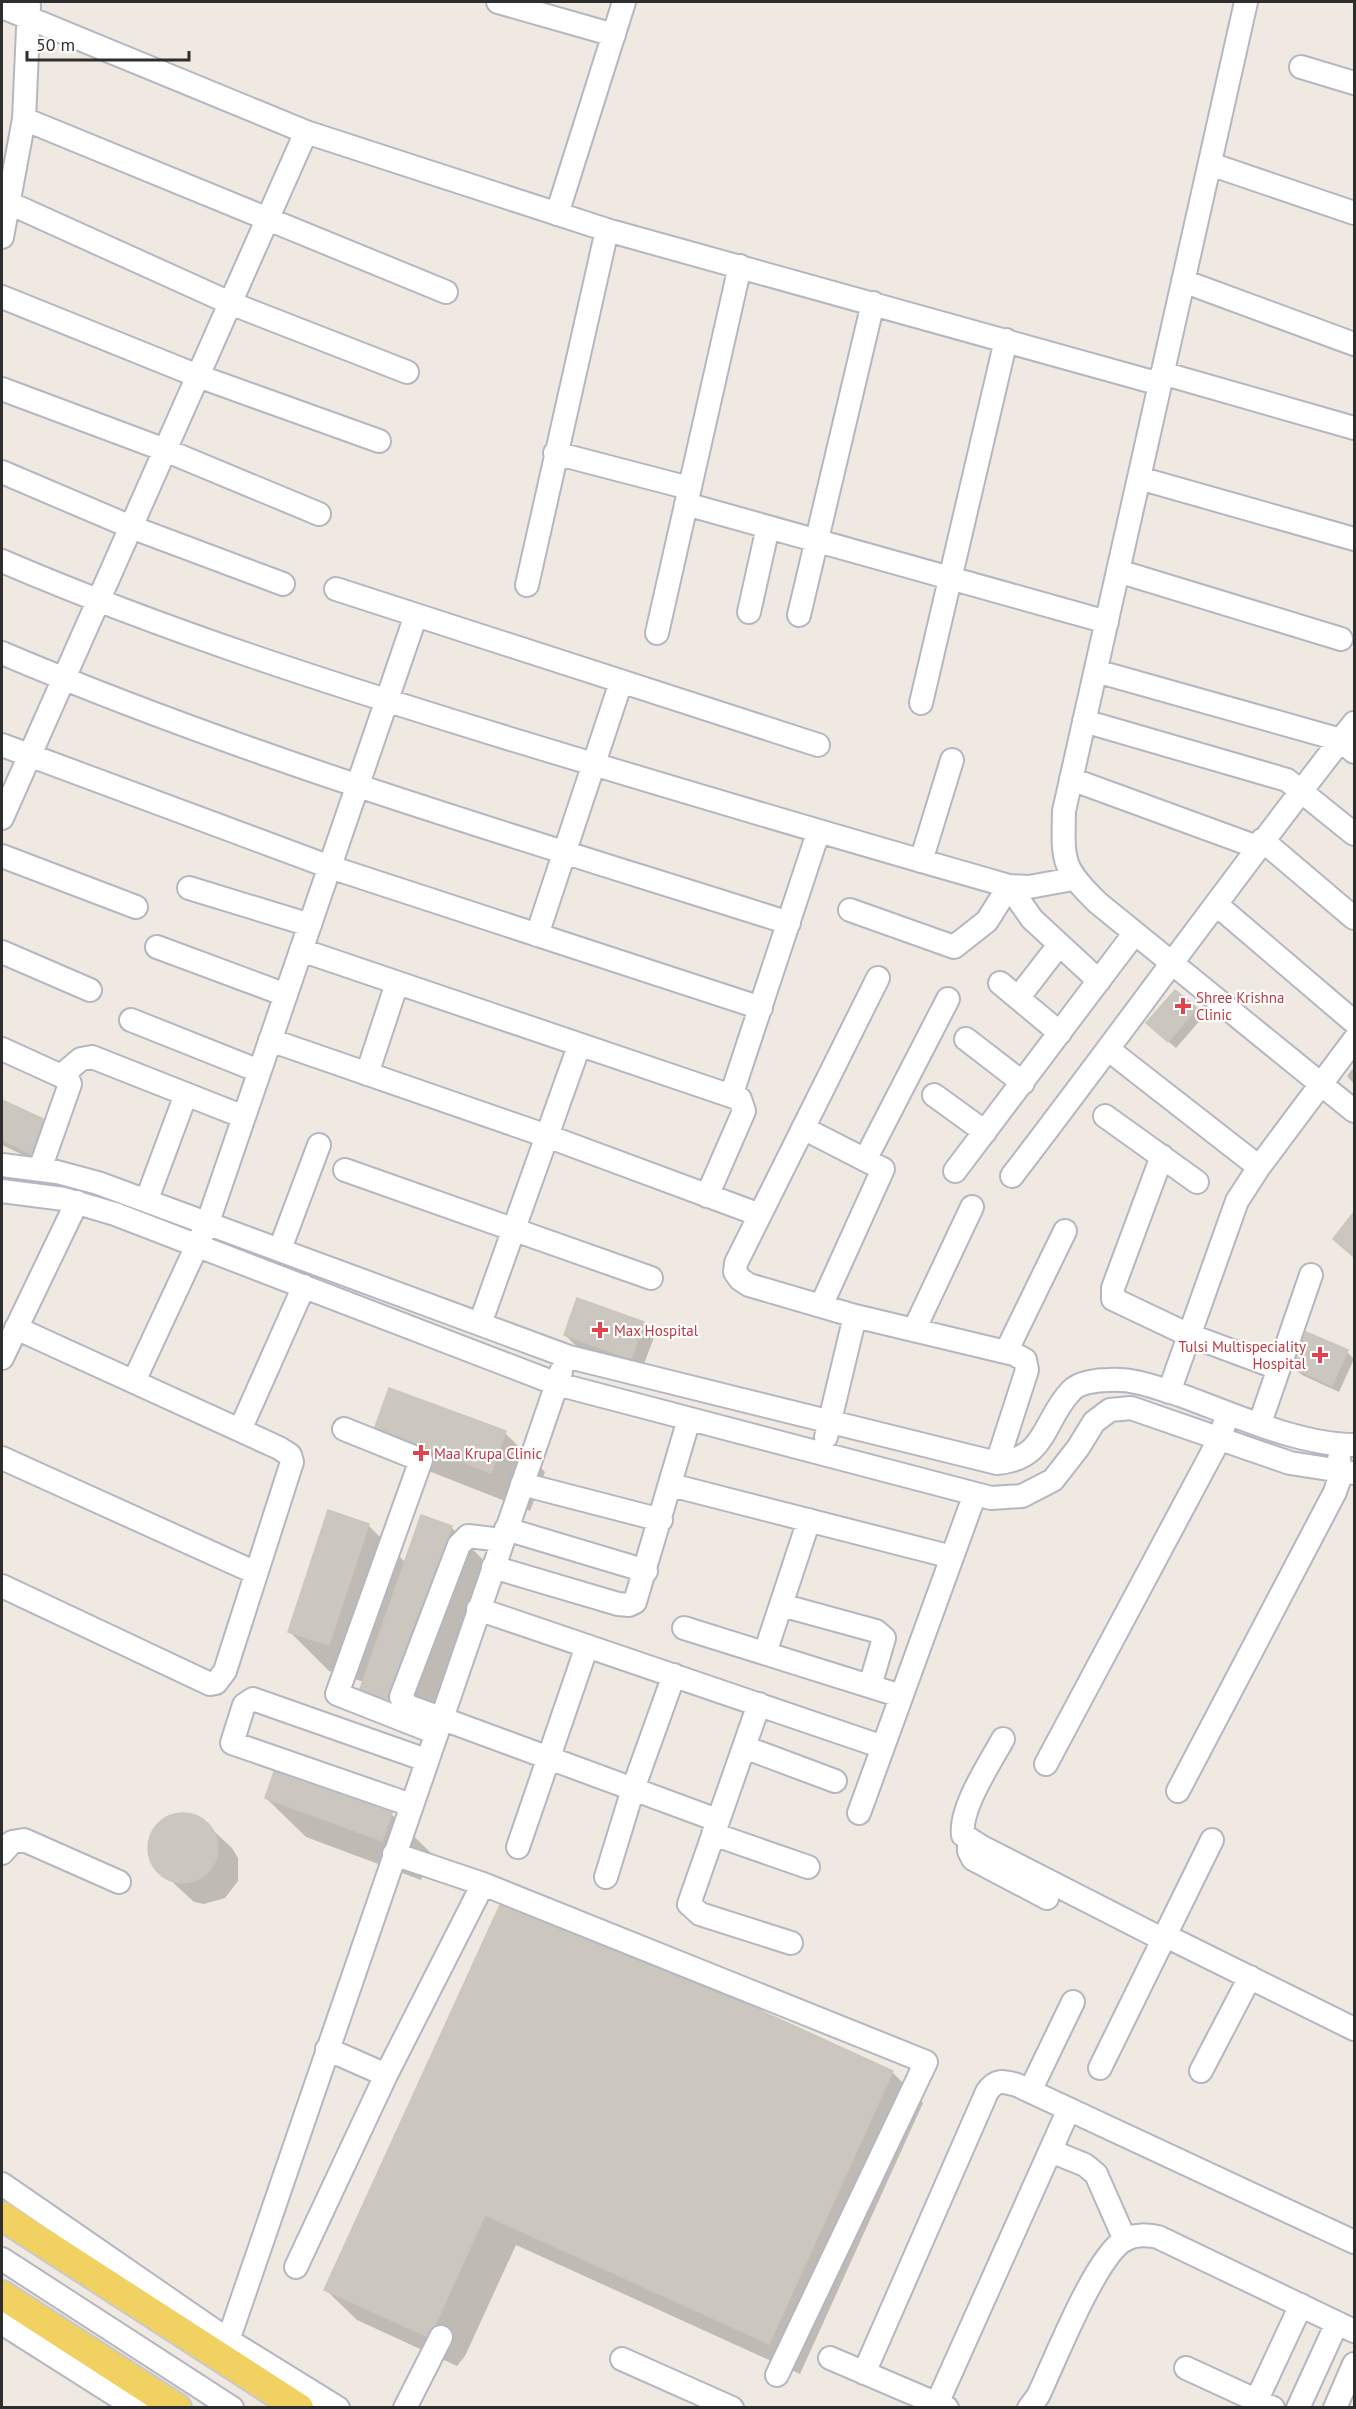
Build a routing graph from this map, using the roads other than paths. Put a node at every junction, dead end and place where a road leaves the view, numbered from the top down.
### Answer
1 (498, 2) edge
2 (624, 2) edge
3 (1246, 2) edge
4 (2, 7) edge
5 (30, 10) edge
6 (614, 35) junction
7 (1301, 67) dead end
8 (1354, 83) edge
9 (24, 119) junction
10 (306, 132) junction
11 (1210, 164) junction
12 (9, 203) junction
13 (1354, 213) edge
14 (557, 214) junction
15 (267, 220) junction
16 (607, 230) junction
17 (2, 237) edge
18 (740, 266) junction
19 (1183, 281) junction
20 (446, 292) dead end
21 (2, 297) edge
22 (230, 303) junction
23 (873, 303) junction
24 (1006, 340) junction
25 (1354, 344) edge
26 (407, 372) dead end
27 (198, 376) junction
28 (1161, 379) junction
29 (2, 389) edge
30 (1354, 428) edge
31 (379, 441) dead end
32 (165, 450) junction
33 (555, 453) junction
34 (2, 472) edge
35 (1139, 478) junction
36 (687, 496) junction
37 (319, 514) dead end
38 (131, 527) junction
39 (768, 527) junction
40 (1354, 539) edge
41 (817, 540) junction
42 (2, 561) edge
43 (1118, 571) junction
44 (951, 578) junction
45 (284, 584) dead end
46 (527, 585) dead end
47 (336, 589) dead end
48 (98, 602) junction
49 (748, 612) dead end
50 (416, 615) junction
51 (799, 615) dead end
52 (1107, 622) junction
53 (657, 633) dead end
54 (1341, 639) dead end
55 (2, 653) edge
56 (1096, 671) junction
57 (63, 679) junction
58 (621, 682) junction
59 (387, 701) junction
60 (921, 703) dead end
61 (1084, 721) junction
62 (1350, 738) edge
63 (2, 745) edge
64 (818, 745) dead end
65 (29, 756) junction
66 (952, 760) dead end
67 (595, 764) junction
68 (1071, 778) junction
69 (357, 786) junction
70 (1301, 790) junction
71 (2, 818) edge
72 (819, 833) junction
73 (1354, 834) edge
74 (1259, 844) junction
75 (564, 852) junction
76 (2, 856) edge
77 (921, 861) junction
78 (330, 867) junction
79 (1073, 879) junction
80 (1010, 886) junction
81 (189, 888) dead end
82 (1217, 905) junction
83 (136, 907) dead end
84 (850, 910) dead end
85 (1354, 918) edge
86 (789, 923) junction
87 (310, 926) junction
88 (1134, 934) junction
89 (537, 935) junction
90 (1059, 945) junction
91 (157, 947) dead end
92 (301, 950) junction
93 (2, 952) edge
94 (1173, 964) junction
95 (878, 978) dead end
96 (1099, 981) junction
97 (397, 983) junction
98 (1000, 983) dead end
99 (90, 990) dead end
100 (286, 995) junction
101 (948, 999) dead end
102 (1018, 999) junction
103 (761, 1008) junction
104 (131, 1020) dead end
105 (1354, 1022) edge
106 (1060, 1033) junction
107 (966, 1039) dead end
108 (270, 1040) junction
109 (1354, 1040) edge
110 (579, 1046) junction
111 (2, 1049) edge
112 (1109, 1050) junction
113 (259, 1071) junction
114 (367, 1074) junction
115 (62, 1075) junction
116 (1023, 1083) junction
117 (1321, 1083) junction
118 (186, 1094) junction
119 (934, 1095) dead end
120 (731, 1096) junction
121 (1354, 1111) edge
122 (1105, 1116) dead end
123 (244, 1117) junction
124 (803, 1128) junction
125 (985, 1132) junction
126 (547, 1136) junction
127 (320, 1145) dead end
128 (1162, 1156) junction
129 (865, 1160) junction
130 (2, 1165) edge
131 (1259, 1167) junction
132 (33, 1169) junction
133 (345, 1170) dead end
134 (955, 1172) dead end
135 (1012, 1176) dead end
136 (1197, 1182) dead end
137 (5, 1196) edge
138 (707, 1196) junction
139 (147, 1199) junction
140 (76, 1202) junction
141 (972, 1207) dead end
142 (760, 1215) junction
143 (208, 1222) junction
144 (513, 1229) junction
145 (1065, 1232) dead end
146 (197, 1244) junction
147 (280, 1249) junction
148 (1311, 1275) dead end
149 (651, 1278) dead end
150 (304, 1286) junction
151 (821, 1306) junction
152 (855, 1316) junction
153 (480, 1324) junction
154 (16, 1328) junction
155 (914, 1330) junction
156 (1189, 1335) junction
157 (1006, 1352) junction
158 (566, 1356) junction
159 (2, 1358) edge
160 (1278, 1368) junction
161 (134, 1381) junction
162 (556, 1384) junction
163 (1169, 1392) junction
164 (1228, 1412) junction
165 (689, 1419) junction
166 (829, 1422) junction
167 (1260, 1423) junction
168 (344, 1429) dead end
169 (240, 1430) junction
170 (1220, 1438) junction
171 (1347, 1445) edge
172 (823, 1454) junction
173 (2, 1458) edge
174 (997, 1463) junction
175 (1347, 1473) edge
176 (522, 1484) junction
177 (671, 1485) junction
178 (975, 1494) junction
179 (661, 1520) junction
180 (809, 1520) junction
181 (504, 1535) junction
182 (952, 1557) junction
183 (493, 1567) junction
184 (646, 1571) junction
185 (256, 1573) junction
186 (2, 1586) edge
187 (781, 1605) junction
188 (478, 1609) junction
189 (684, 1628) dead end
190 (587, 1646) junction
191 (765, 1653) junction
192 (674, 1676) junction
193 (870, 1686) junction
194 (901, 1696) junction
195 (759, 1704) junction
196 (438, 1725) junction
197 (1003, 1739) dead end
198 (744, 1747) junction
199 (883, 1747) junction
200 (548, 1758) junction
201 (426, 1760) junction
202 (1046, 1764) dead end
203 (835, 1781) dead end
204 (633, 1789) junction
205 (1178, 1791) dead end
206 (411, 1805) junction
207 (859, 1813) dead end
208 (715, 1827) junction
209 (1212, 1840) dead end
210 (518, 1846) dead end
211 (2, 1853) edge
212 (393, 1854) junction
213 (808, 1867) dead end
214 (606, 1877) dead end
215 (120, 1882) dead end
216 (483, 1884) junction
217 (791, 1943) dead end
218 (1162, 1943) junction
219 (1250, 1977) junction
220 (1073, 2002) dead end
221 (1354, 2029) edge
222 (327, 2049) junction
223 (1100, 2068) dead end
224 (1201, 2071) dead end
225 (386, 2074) junction
226 (1030, 2091) junction
227 (1069, 2109) junction
228 (1051, 2151) junction
229 (2, 2184) edge
230 (2, 2216) edge
231 (1125, 2240) junction
232 (1354, 2242) edge
233 (2, 2259) edge
234 (296, 2267) dead end
235 (2, 2295) edge
236 (1301, 2306) junction
237 (2, 2323) edge
238 (1346, 2327) edge
239 (441, 2337) dead end
240 (225, 2349) junction
241 (622, 2358) dead end
242 (830, 2358) dead end
243 (1354, 2364) edge
244 (1186, 2368) dead end
245 (864, 2373) junction
246 (777, 2375) dead end
247 (1261, 2405) edge
248 (939, 2406) edge
249 (1034, 2406) edge
250 (136, 2408) edge
251 (177, 2408) edge
252 (232, 2408) edge
253 (299, 2408) edge
254 (338, 2408) edge
255 (405, 2408) edge
256 (732, 2408) edge
257 (1298, 2408) edge
258 (1335, 2408) edge

1 - 6 street
2 - 6 street
3 - 11 street
4 - 5 street
5 - 9 street
5 - 10 street
6 - 14 street
7 - 8 street
9 - 12 street
9 - 15 street
10 - 14 street
10 - 15 street
11 - 13 street
11 - 19 street
12 - 17 street
12 - 22 street
14 - 16 street
15 - 20 street
15 - 22 street
16 - 18 street
16 - 33 street
18 - 23 street
18 - 36 street
19 - 25 street
19 - 28 street
21 - 27 street
22 - 26 street
22 - 27 street
23 - 24 street
23 - 41 street
24 - 28 street
24 - 44 street
27 - 31 street
27 - 32 street
28 - 30 street
28 - 35 street
29 - 32 street
32 - 37 street
32 - 38 street
33 - 36 street
33 - 46 street
34 - 38 street
35 - 40 street
35 - 43 street
36 - 39 street
36 - 53 street
38 - 45 street
38 - 48 street
39 - 41 street
39 - 49 street
41 - 44 street
41 - 51 street
42 - 48 street
43 - 52 street
43 - 54 street
44 - 52 street
44 - 60 street
47 - 50 street
48 - 57 street
48 - 59 street
50 - 58 street
50 - 59 street
52 - 56 street
55 - 57 street
56 - 61 street
56 - 62 street
57 - 65 street
57 - 69 street
58 - 64 street
58 - 67 street
59 - 67 street
59 - 69 street
61 - 68 street
61 - 70 street
62 - 70 street
63 - 65 street
65 - 71 street
65 - 78 street
66 - 77 street
67 - 72 street
67 - 75 street
68 - 74 street
68 - 79 street
69 - 75 street
69 - 78 street
70 - 73 street
70 - 74 street
72 - 77 street
72 - 86 street
74 - 82 street
74 - 85 street
75 - 86 street
75 - 89 street
76 - 83 street
77 - 80 street
78 - 87 street
78 - 89 street
79 - 80 street
79 - 88 street
80 - 84 street
80 - 90 street
81 - 87 street
82 - 94 street
82 - 105 street
86 - 103 street
87 - 92 street
88 - 94 street
88 - 96 street
89 - 103 street
90 - 96 street
90 - 102 street
91 - 100 street
92 - 97 street
92 - 100 street
93 - 99 street
94 - 112 street
94 - 117 street
95 - 124 street
96 - 106 street
97 - 110 street
97 - 114 street
98 - 102 street
100 - 108 street
101 - 129 street
102 - 106 street
103 - 120 street
104 - 113 street
106 - 116 street
107 - 116 street
108 - 113 street
108 - 114 street
109 - 117 street
110 - 120 street
110 - 126 street
111 - 115 street
112 - 131 street
112 - 135 street
113 - 123 street
114 - 126 street
115 - 118 street
115 - 132 street
116 - 125 street
117 - 121 street
117 - 131 street
118 - 123 street
118 - 139 street
119 - 125 street
120 - 138 street
122 - 128 street
123 - 143 street
124 - 129 street
124 - 142 street
125 - 134 street
126 - 138 street
126 - 144 street
127 - 147 street
128 - 136 street
128 - 156 street
129 - 151 street
130 - 132 street
131 - 156 street
132 - 137 street
132 - 139 street
133 - 144 street
137 - 140 street
138 - 142 street
139 - 143 street
140 - 146 street
140 - 154 street
141 - 155 street
142 - 151 street
143 - 146 street
143 - 147 street
144 - 149 street
144 - 153 street
145 - 157 street
146 - 150 street
146 - 161 street
147 - 153 street
148 - 160 street
150 - 162 street
150 - 169 street
151 - 152 street
152 - 155 street
152 - 166 street
153 - 158 street
154 - 159 street
154 - 161 street
155 - 157 street
156 - 160 street
156 - 163 street
157 - 174 street
158 - 162 street
158 - 166 street
160 - 167 street
161 - 169 street
162 - 165 street
162 - 176 street
163 - 164 street
163 - 174 street
164 - 167 street
164 - 170 street
165 - 172 street
165 - 177 street
166 - 172 street
166 - 174 street
167 - 171 street
168 - 196 street
169 - 185 street
170 - 175 street
170 - 178 street
170 - 202 street
171 - 175 street
172 - 178 street
173 - 185 street
175 - 205 street
176 - 179 street
176 - 181 street
177 - 179 street
177 - 180 street
178 - 182 street
179 - 184 street
180 - 182 street
180 - 187 street
181 - 183 street
181 - 184 street
181 - 196 street
182 - 194 street
183 - 184 street
183 - 188 street
185 - 186 street
187 - 191 street
187 - 193 street
188 - 190 street
188 - 196 street
189 - 191 street
190 - 192 street
190 - 200 street
191 - 193 street
192 - 195 street
192 - 204 street
193 - 194 street
194 - 199 street
195 - 198 street
195 - 199 street
196 - 200 street
196 - 201 street
197 - 218 street
198 - 203 street
198 - 208 street
199 - 207 street
200 - 204 street
200 - 210 street
201 - 206 street
201 - 206 street
204 - 208 street
204 - 214 street
206 - 212 street
208 - 213 street
208 - 217 street
209 - 218 street
211 - 215 street
212 - 216 street
212 - 222 street
216 - 225 street
216 - 246 street
218 - 219 street
218 - 223 street
219 - 221 street
219 - 224 street
220 - 226 street
222 - 225 street
222 - 240 street
225 - 234 street
226 - 227 street
226 - 245 street
227 - 228 street
227 - 232 street
228 - 231 street
228 - 248 street
229 - 240 street
230 - 240 main road
231 - 236 street
231 - 249 street
233 - 252 street
235 - 251 main road
236 - 238 street
236 - 247 street
237 - 250 street
238 - 257 street
239 - 255 street
240 - 253 main road
240 - 254 street
241 - 256 street
242 - 245 street
243 - 258 street
244 - 247 street
245 - 248 street

